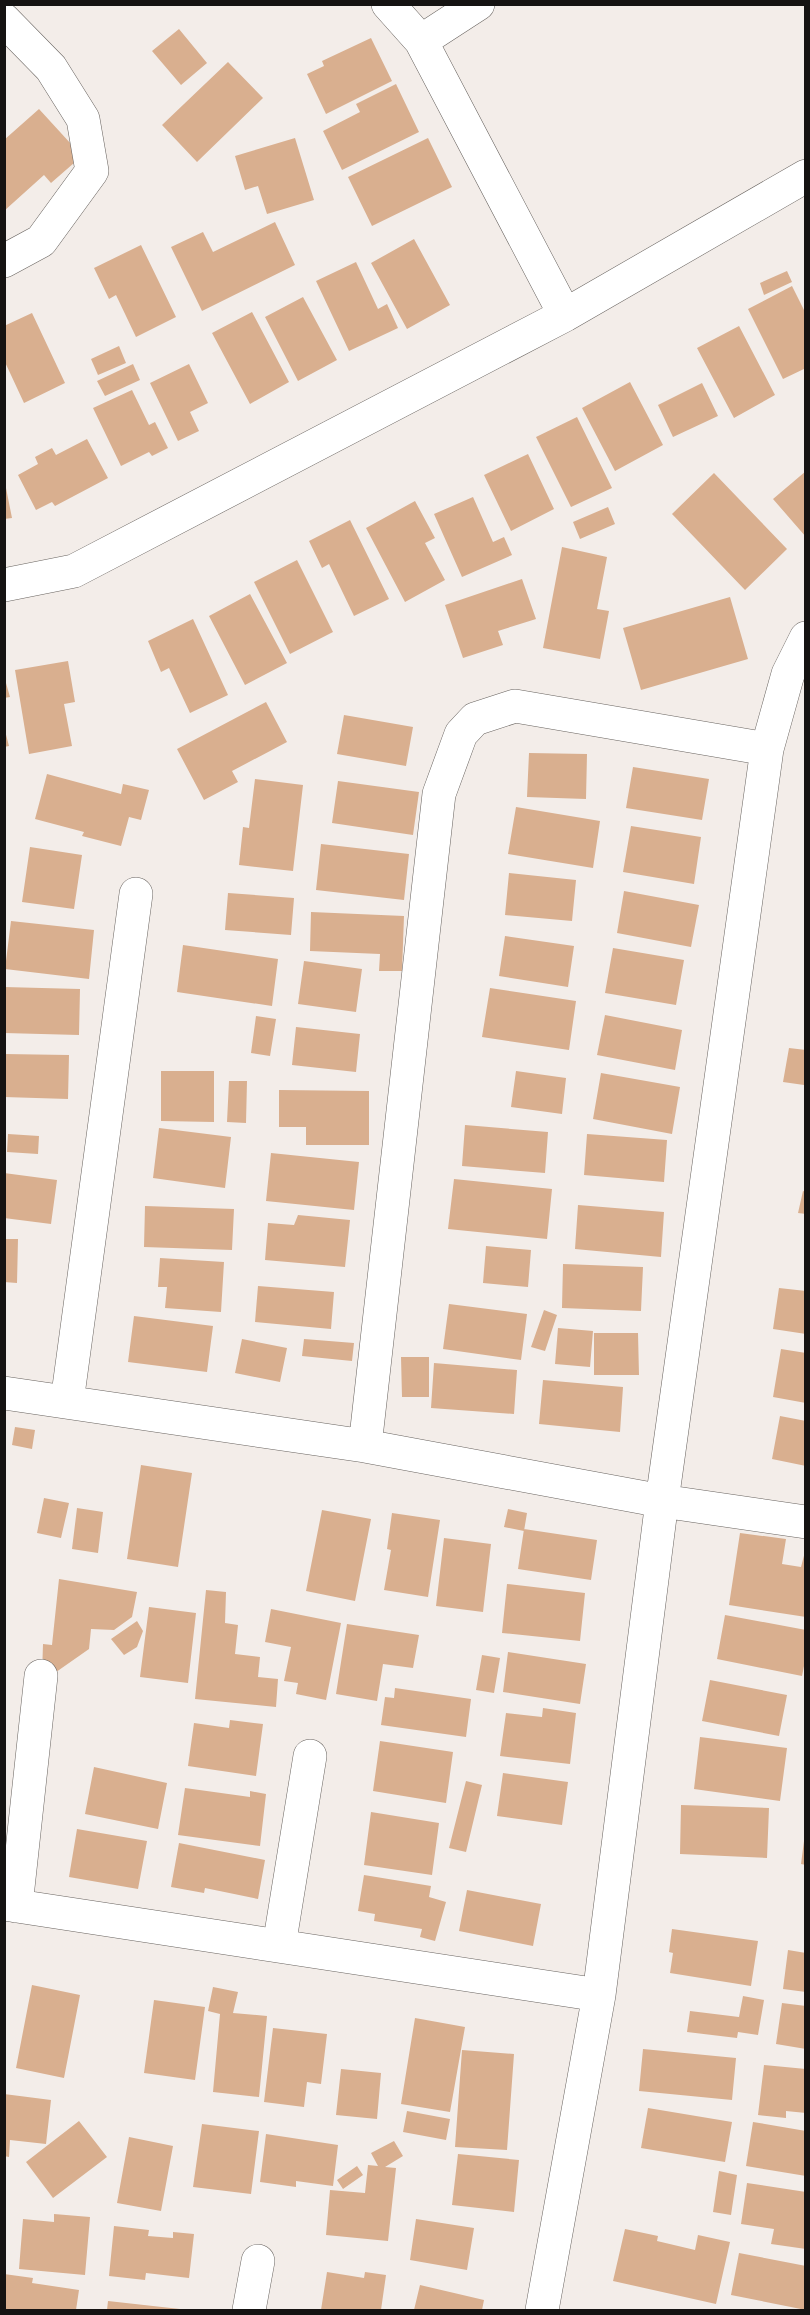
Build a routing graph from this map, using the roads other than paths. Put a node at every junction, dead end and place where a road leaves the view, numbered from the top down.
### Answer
1 (388, 4) edge
2 (478, 4) edge
3 (4, 20) edge
4 (422, 41) junction
5 (806, 176) edge
6 (4, 261) edge
7 (565, 315) junction
8 (4, 585) edge
9 (806, 638) edge
10 (766, 749) junction
11 (136, 894) dead end
12 (4, 1393) edge
13 (67, 1402) junction
14 (365, 1446) junction
15 (662, 1501) junction
16 (806, 1522) edge
17 (41, 1676) dead end
18 (310, 1756) dead end
19 (10, 1905) edge
20 (279, 1946) junction
21 (599, 1995) junction
22 (258, 2261) dead end
23 (249, 2310) edge
24 (542, 2310) edge

1 - 4 street
2 - 4 street
3 - 6 street
4 - 7 street
5 - 7 street
7 - 8 street
9 - 10 street
10 - 14 street
10 - 15 street
11 - 13 street
12 - 13 street
13 - 14 street
14 - 15 street
15 - 16 street
15 - 21 street
17 - 19 street
18 - 20 street
19 - 20 street
20 - 21 street
21 - 24 street
22 - 23 street

